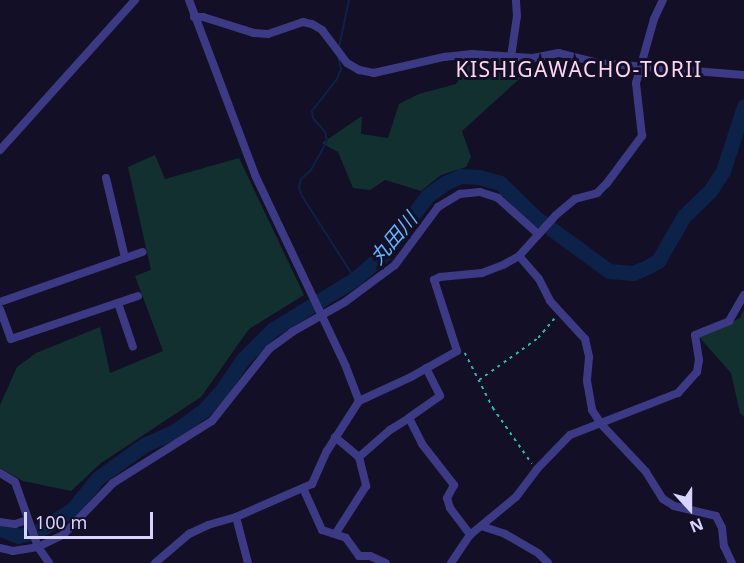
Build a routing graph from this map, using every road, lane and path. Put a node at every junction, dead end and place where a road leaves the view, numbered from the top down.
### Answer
1 (135, 0) edge
2 (189, 0) edge
3 (516, 0) edge
4 (663, 0) edge
5 (194, 17) junction
6 (512, 57) junction
7 (641, 65) junction
8 (744, 75) edge
9 (0, 150) edge
10 (106, 178) dead end
11 (538, 234) junction
12 (143, 252) dead end
13 (519, 256) junction
14 (125, 258) junction
15 (744, 295) edge
16 (138, 296) dead end
17 (0, 302) edge
18 (118, 303) junction
19 (0, 309) edge
20 (560, 312) junction
21 (321, 317) junction
22 (132, 347) dead end
23 (457, 351) junction
24 (426, 368) junction
25 (479, 380) junction
26 (359, 401) junction
27 (409, 418) junction
28 (601, 424) junction
29 (335, 437) junction
30 (359, 457) junction
31 (537, 469) junction
32 (0, 473) edge
33 (303, 488) junction
34 (236, 517) junction
35 (27, 520) junction
36 (0, 522) edge
37 (482, 526) junction
38 (336, 533) junction
39 (470, 535) junction
40 (38, 547) junction
41 (0, 548) edge
42 (49, 563) edge
43 (155, 563) edge
44 (248, 563) edge
45 (386, 563) edge
46 (451, 563) edge
47 (548, 563) edge
48 (732, 563) edge

1 - 9 street
2 - 5 street
3 - 6 street
4 - 7 street
5 - 6 street
5 - 21 street
6 - 7 street
7 - 8 street
7 - 11 street
10 - 14 street
11 - 13 street
11 - 21 street
12 - 14 street
13 - 20 street
13 - 23 street
14 - 17 street
15 - 28 street
16 - 18 street
18 - 19 street
18 - 22 street
20 - 25 path
20 - 28 street
21 - 26 street
21 - 40 street
23 - 24 street
23 - 25 path
24 - 26 street
24 - 27 street
25 - 31 path
26 - 29 street
27 - 30 street
27 - 39 street
28 - 31 street
28 - 48 street
29 - 30 street
29 - 33 street
30 - 38 street
31 - 37 street
32 - 35 street
33 - 34 street
33 - 38 street
34 - 43 street
34 - 44 street
35 - 36 street
35 - 40 street
37 - 39 street
37 - 47 street
38 - 45 street
39 - 46 street
40 - 41 street
40 - 42 street

